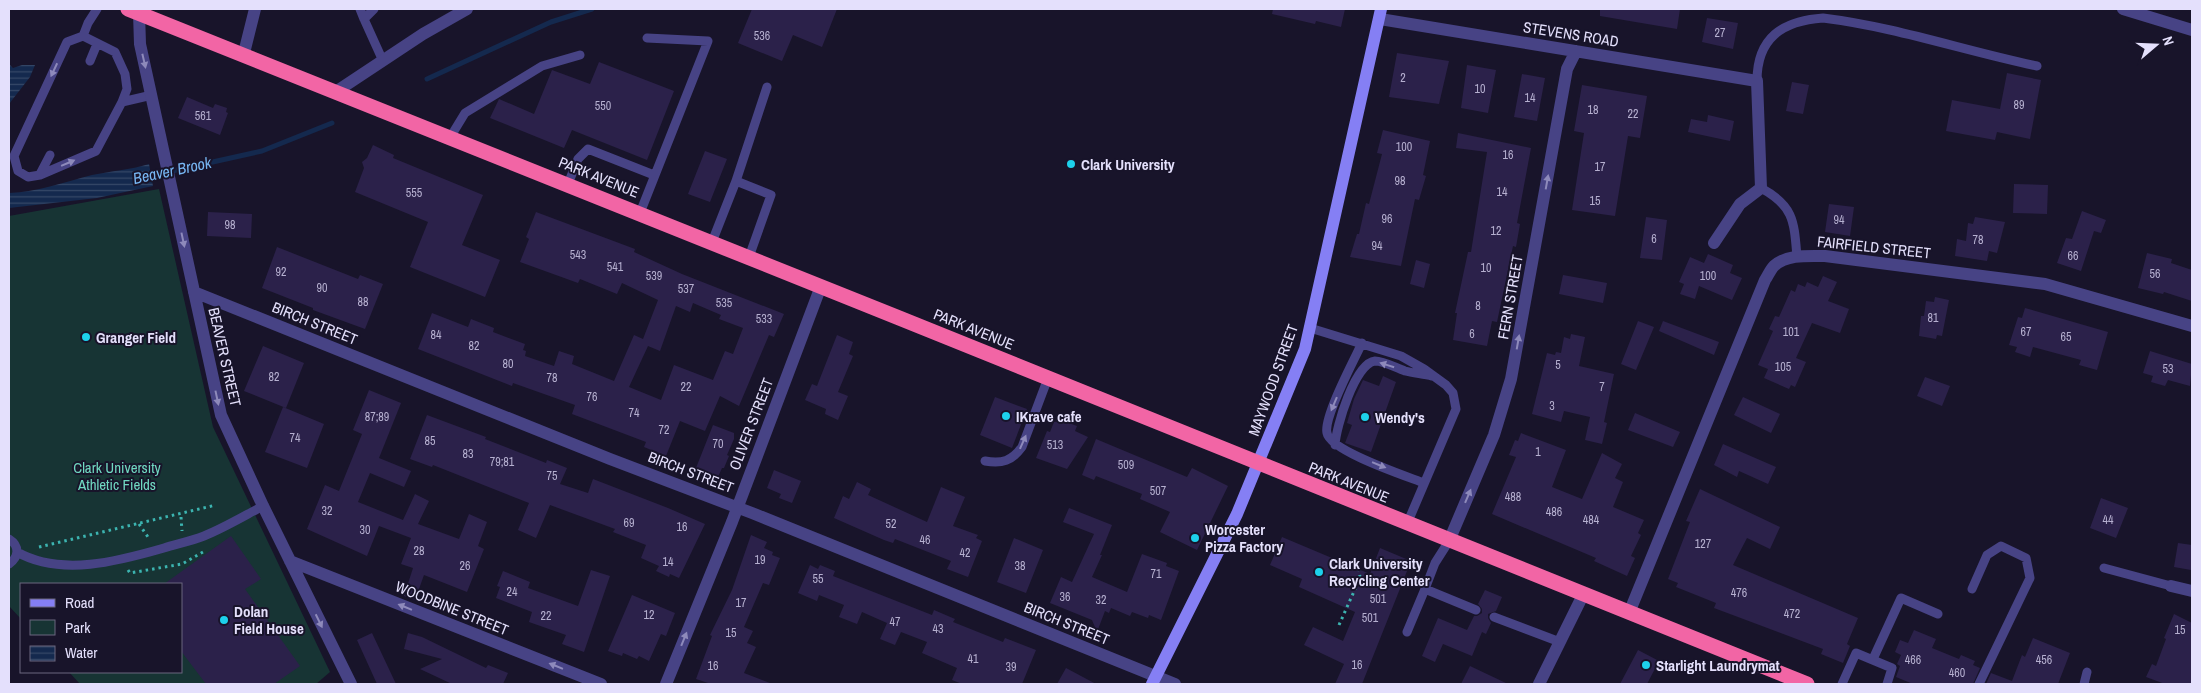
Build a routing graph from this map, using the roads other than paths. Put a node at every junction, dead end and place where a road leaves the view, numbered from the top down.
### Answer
1 (97, 9) edge
2 (255, 9) edge
3 (360, 9) edge
4 (374, 9) edge
5 (467, 9) edge
6 (2123, 9) edge
7 (135, 10) edge
8 (1380, 14) edge
9 (364, 19) junction
10 (2192, 30) edge
11 (83, 36) junction
12 (647, 38) dead end
13 (97, 44) junction
14 (1576, 51) junction
15 (244, 53) junction
16 (580, 55) dead end
17 (90, 61) dead end
18 (383, 61) junction
19 (2037, 66) dead end
20 (1757, 81) junction
21 (768, 87) dead end
22 (338, 91) junction
23 (152, 95) junction
24 (122, 102) junction
25 (450, 136) junction
26 (50, 156) dead end
27 (40, 175) junction
28 (654, 175) junction
29 (736, 181) junction
30 (568, 184) junction
31 (1761, 188) junction
32 (640, 213) junction
33 (712, 242) junction
34 (1714, 243) dead end
35 (749, 257) junction
36 (1797, 257) junction
37 (821, 286) junction
38 (194, 292) junction
39 (2192, 326) edge
40 (1310, 328) junction
41 (1362, 343) junction
42 (1434, 376) junction
43 (1048, 378) junction
44 (1335, 445) junction
45 (985, 461) dead end
46 (1258, 465) junction
47 (1424, 483) junction
48 (263, 506) junction
49 (737, 507) junction
50 (1407, 524) junction
51 (9, 539) edge
52 (1450, 541) junction
53 (17, 552) junction
54 (290, 561) junction
55 (9, 564) edge
56 (2104, 568) dead end
57 (2171, 586) joint
58 (1425, 589) junction
59 (1972, 589) dead end
60 (2192, 591) edge
61 (1583, 595) junction
62 (1476, 610) dead end
63 (1629, 613) junction
64 (1938, 614) dead end
65 (1494, 617) dead end
66 (1407, 632) dead end
67 (1560, 642) junction
68 (1873, 659) junction
69 (2087, 672) dead end
70 (1154, 680) edge
71 (1784, 680) edge
72 (347, 683) edge
73 (601, 684) edge
74 (666, 684) edge
75 (1175, 684) edge
76 (1539, 684) edge
77 (1807, 684) edge
78 (1842, 684) edge
79 (1887, 684) edge
80 (1979, 684) edge
81 (2084, 684) edge

1 - 11 lane
2 - 15 street
3 - 9 lane
4 - 9 lane
5 - 18 street
6 - 10 street
7 - 15 highway, PARK AVENUE
7 -> 23 street, BEAVER STREET
8 - 14 street, STEVENS ROAD
8 - 40 street, MAYWOOD STREET
9 - 18 lane
11 - 13 lane
11 -> 27 lane
12 - 28 lane
13 - 17 lane
13 - 24 lane
14 - 20 street, STEVENS ROAD
52 -> 14 street, FERN STREET
15 - 22 highway, PARK AVENUE
16 - 25 lane
18 - 22 street
19 - 20 lane
20 - 31 street
21 - 29 lane
22 - 25 highway, PARK AVENUE
23 - 24 lane
23 -> 38 street, BEAVER STREET
27 -> 24 lane
25 - 30 highway, PARK AVENUE
26 - 27 lane
28 - 30 lane
28 - 32 lane
29 - 33 lane
29 - 35 lane
30 - 32 highway, PARK AVENUE
31 - 34 street
31 - 36 lane
32 - 33 highway, PARK AVENUE
33 - 35 highway, PARK AVENUE
35 - 37 highway, PARK AVENUE
36 - 39 street, FAIRFIELD STREET
36 - 63 street, FAIRFIELD STREET
37 - 43 highway, PARK AVENUE
37 - 49 street, OLIVER STREET
38 -> 48 street, BEAVER STREET
38 - 49 street, BIRCH STREET
40 - 41 lane
40 - 46 street, MAYWOOD STREET
41 - 42 lane
41 -> 44 lane
42 -> 44 lane
42 - 47 lane
45 -> 43 lane
43 - 46 highway, PARK AVENUE
44 -> 47 lane
46 - 50 highway, PARK AVENUE
46 - 70 street, MAYWOOD STREET
47 - 50 lane
48 - 53 lane
48 - 54 street, BEAVER STREET
49 - 70 street, BIRCH STREET
74 -> 49 street, OLIVER STREET
50 - 52 highway, PARK AVENUE
51 - 53 lane
52 - 58 lane
52 - 61 highway, PARK AVENUE
53 - 55 lane
54 -> 72 street, BEAVER STREET
73 -> 54 street, WOODBINE STREET
56 - 57 lane
57 - 60 street
58 - 62 lane
58 - 66 lane
59 - 80 lane
61 - 63 highway, PARK AVENUE
61 - 67 street
63 - 71 highway, PARK AVENUE
64 - 68 lane
65 - 67 lane
67 - 76 street
68 - 78 lane
68 - 79 lane
69 - 81 lane
70 - 75 street, BIRCH STREET
71 - 77 highway, PARK AVENUE

